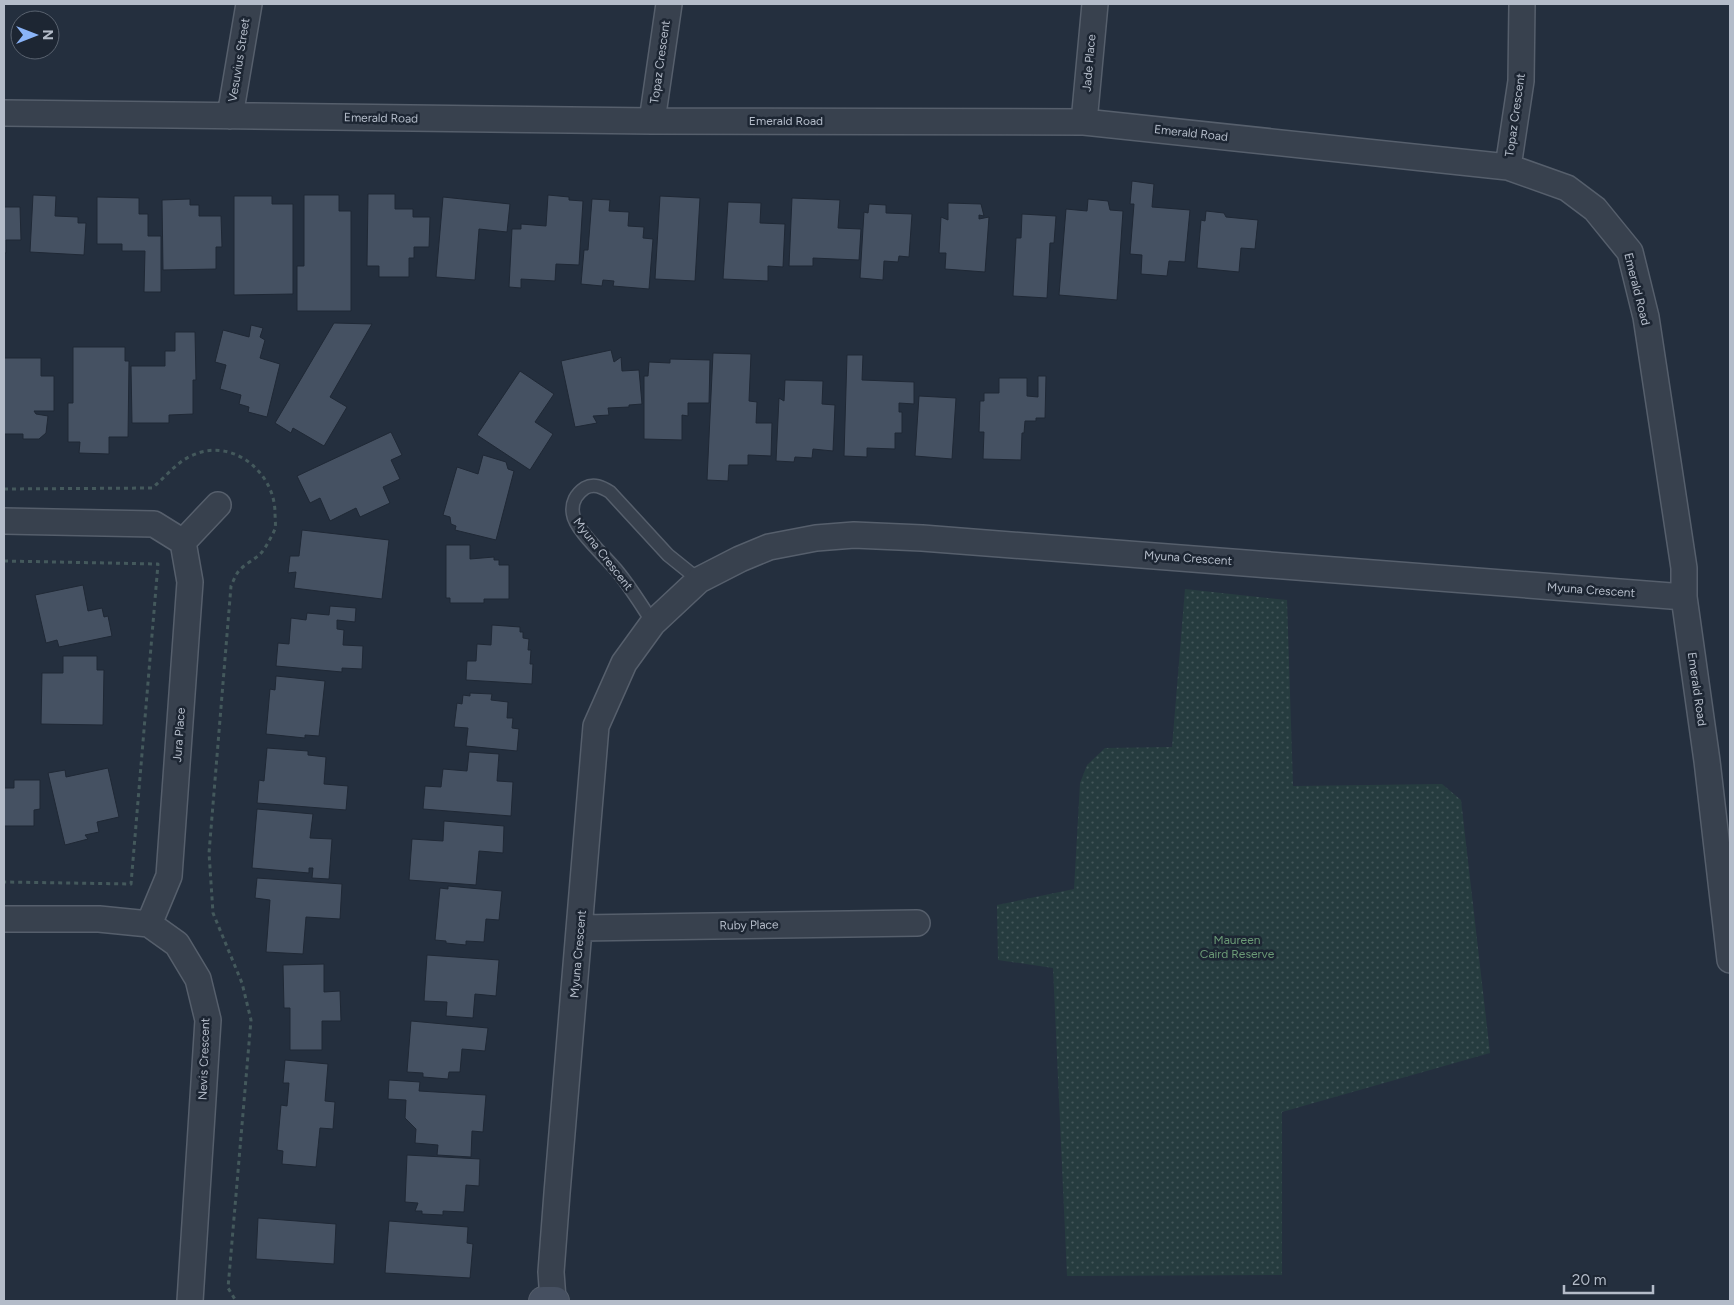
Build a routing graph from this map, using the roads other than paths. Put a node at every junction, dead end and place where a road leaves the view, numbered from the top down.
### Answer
1 (249, 4) edge
2 (669, 4) edge
3 (1095, 4) edge
4 (1522, 4) edge
5 (4, 113) edge
6 (230, 116) junction
7 (652, 121) junction
8 (1084, 122) junction
9 (1508, 167) junction
10 (218, 505) dead end
11 (4, 521) edge
12 (183, 542) junction
13 (699, 580) junction
14 (1684, 597) junction
15 (653, 623) junction
16 (4, 919) edge
17 (917, 923) dead end
18 (149, 924) junction
19 (1729, 924) edge
20 (580, 928) junction
21 (1730, 960) edge
22 (190, 1301) edge
23 (550, 1301) edge

1 - 6 street, Vesuvius Street
2 - 7 street, Topaz Crescent
3 - 8 street, Jade Place
4 - 9 street, Topaz Crescent
5 - 6 street, Emerald Road
6 - 7 street, Emerald Road
7 - 8 street, Emerald Road
8 - 9 street, Emerald Road
9 - 14 street, Emerald Road
10 - 12 street
11 - 12 street
12 - 18 street, Jura Place
13 - 14 street, Myuna Crescent
13 - 15 street, Myuna Crescent
13 - 15 lane, Myuna Crescent
14 - 19 street, Emerald Road
15 - 20 street, Myuna Crescent
16 - 18 street, Nevis Crescent
17 - 20 street, Ruby Place
18 - 22 street, Nevis Crescent
19 - 21 street, Emerald Road
20 - 23 street, Myuna Crescent

